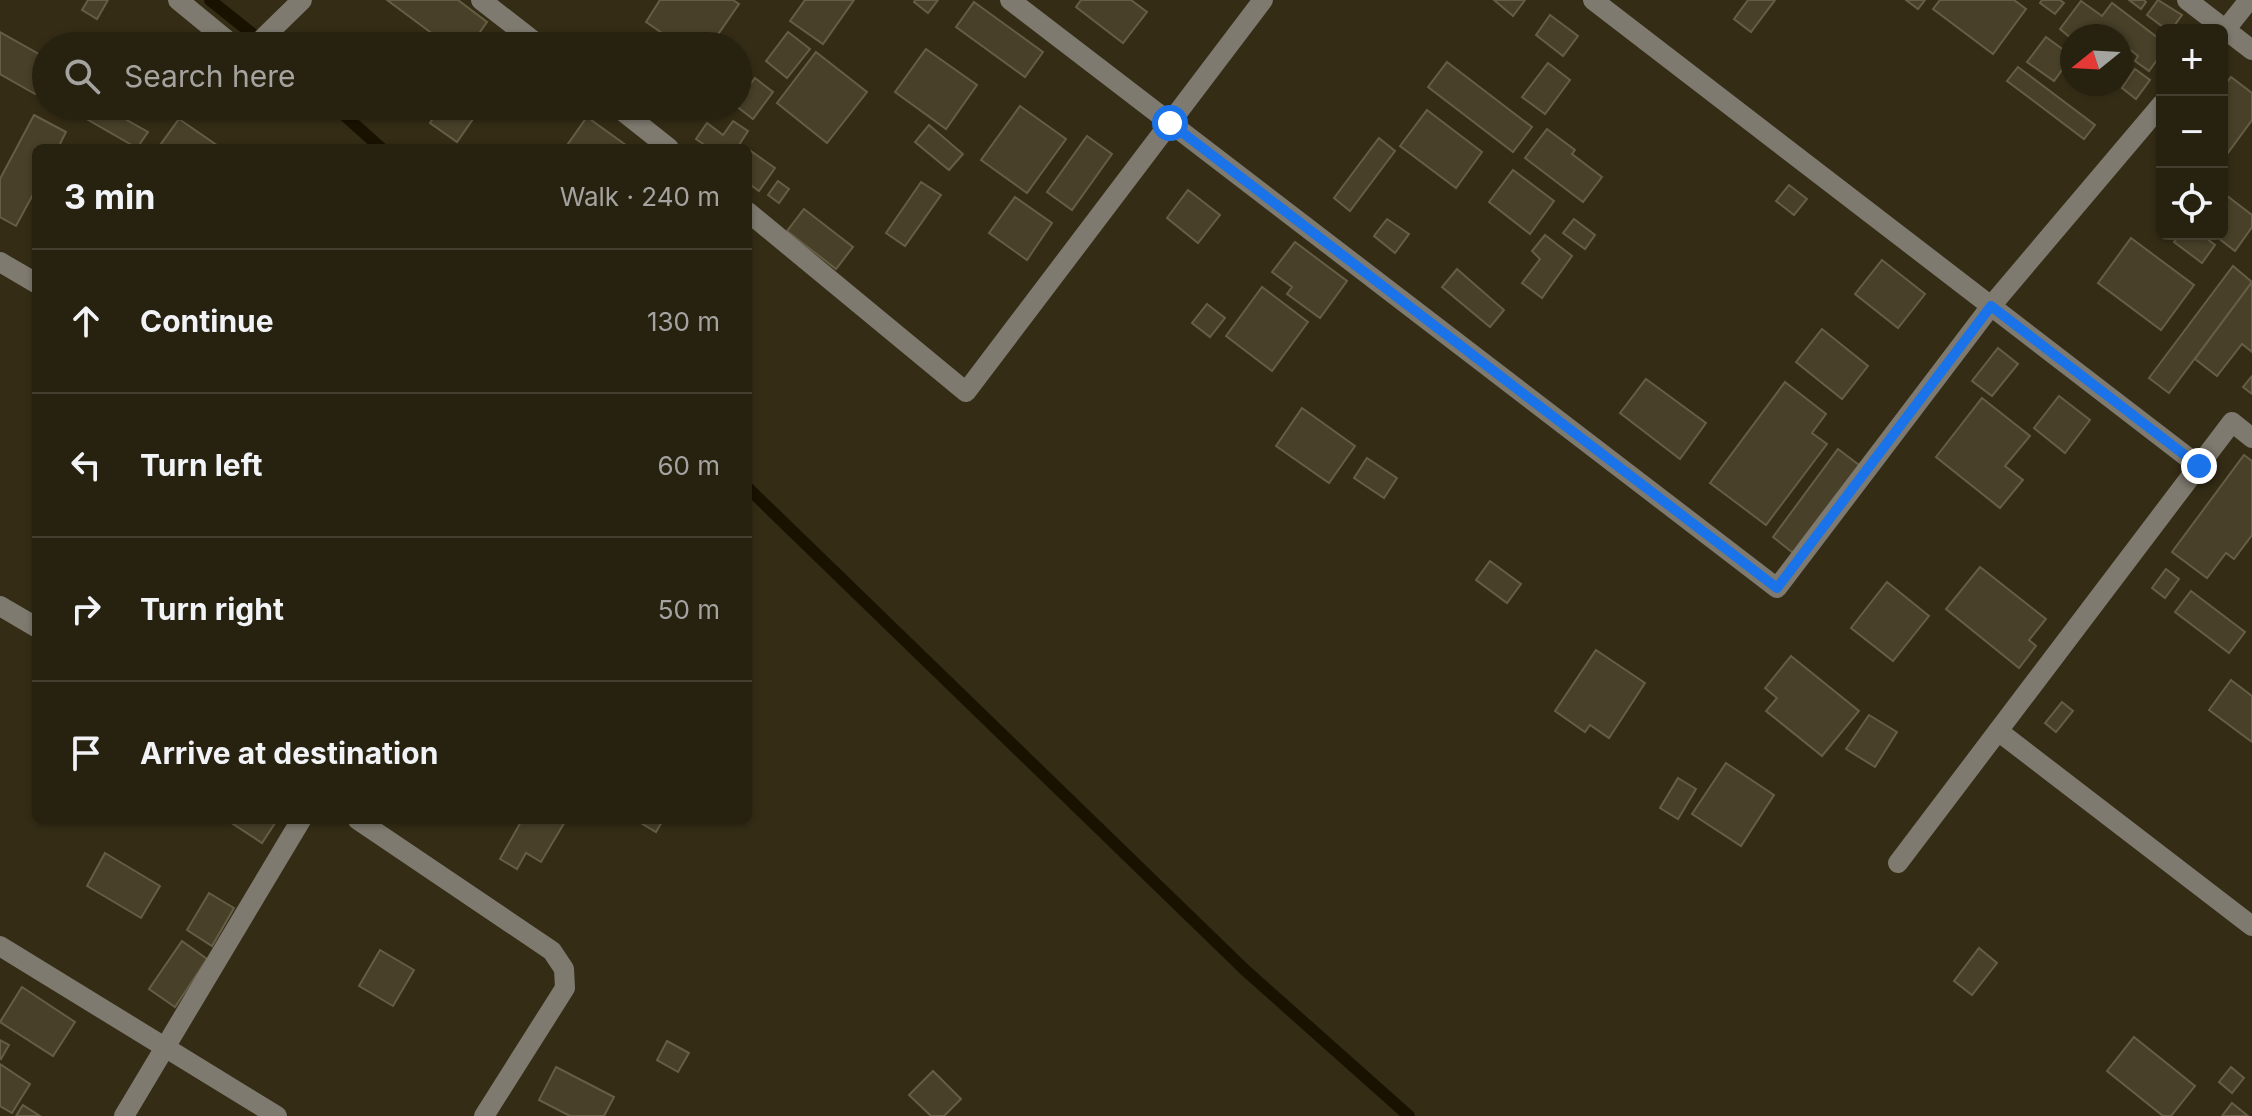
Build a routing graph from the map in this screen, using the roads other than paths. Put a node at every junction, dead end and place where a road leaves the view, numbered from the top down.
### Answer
1 (178, 0) edge
2 (302, 0) edge
3 (481, 0) edge
4 (1010, 0) edge
5 (1263, 0) edge
6 (1593, 0) edge
7 (2187, 0) edge
8 (2249, 0) edge
9 (2215, 24) edge
10 (2228, 27) edge
11 (217, 32) edge
12 (269, 32) edge
13 (522, 32) edge
14 (2228, 35) edge
15 (2252, 50) edge
16 (2156, 111) edge
17 (634, 120) edge
18 (1170, 123) junction
19 (664, 144) edge
20 (752, 215) edge
21 (0, 262) edge
22 (32, 281) edge
23 (1991, 306) junction
24 (2252, 438) edge
25 (2199, 466) junction
26 (0, 606) edge
27 (32, 625) edge
28 (1998, 731) junction
29 (299, 824) edge
30 (364, 824) edge
31 (1898, 863) dead end
32 (2252, 926) edge
33 (0, 946) edge
34 (165, 1047) junction
35 (124, 1116) edge
36 (277, 1116) edge
37 (484, 1116) edge

1 - 11 street
2 - 12 street
3 - 13 street
4 - 18 street
5 - 18 street
6 - 23 street
7 - 9 street
8 - 10 street
14 - 15 street
16 - 23 street
17 - 19 street
18 - 20 street
18 - 23 street
21 - 22 street
23 - 25 street
24 - 25 street
25 - 28 street
26 - 27 street
28 - 31 street
28 - 32 street
29 - 34 street
30 - 37 street
33 - 34 street
34 - 35 street
34 - 36 street

